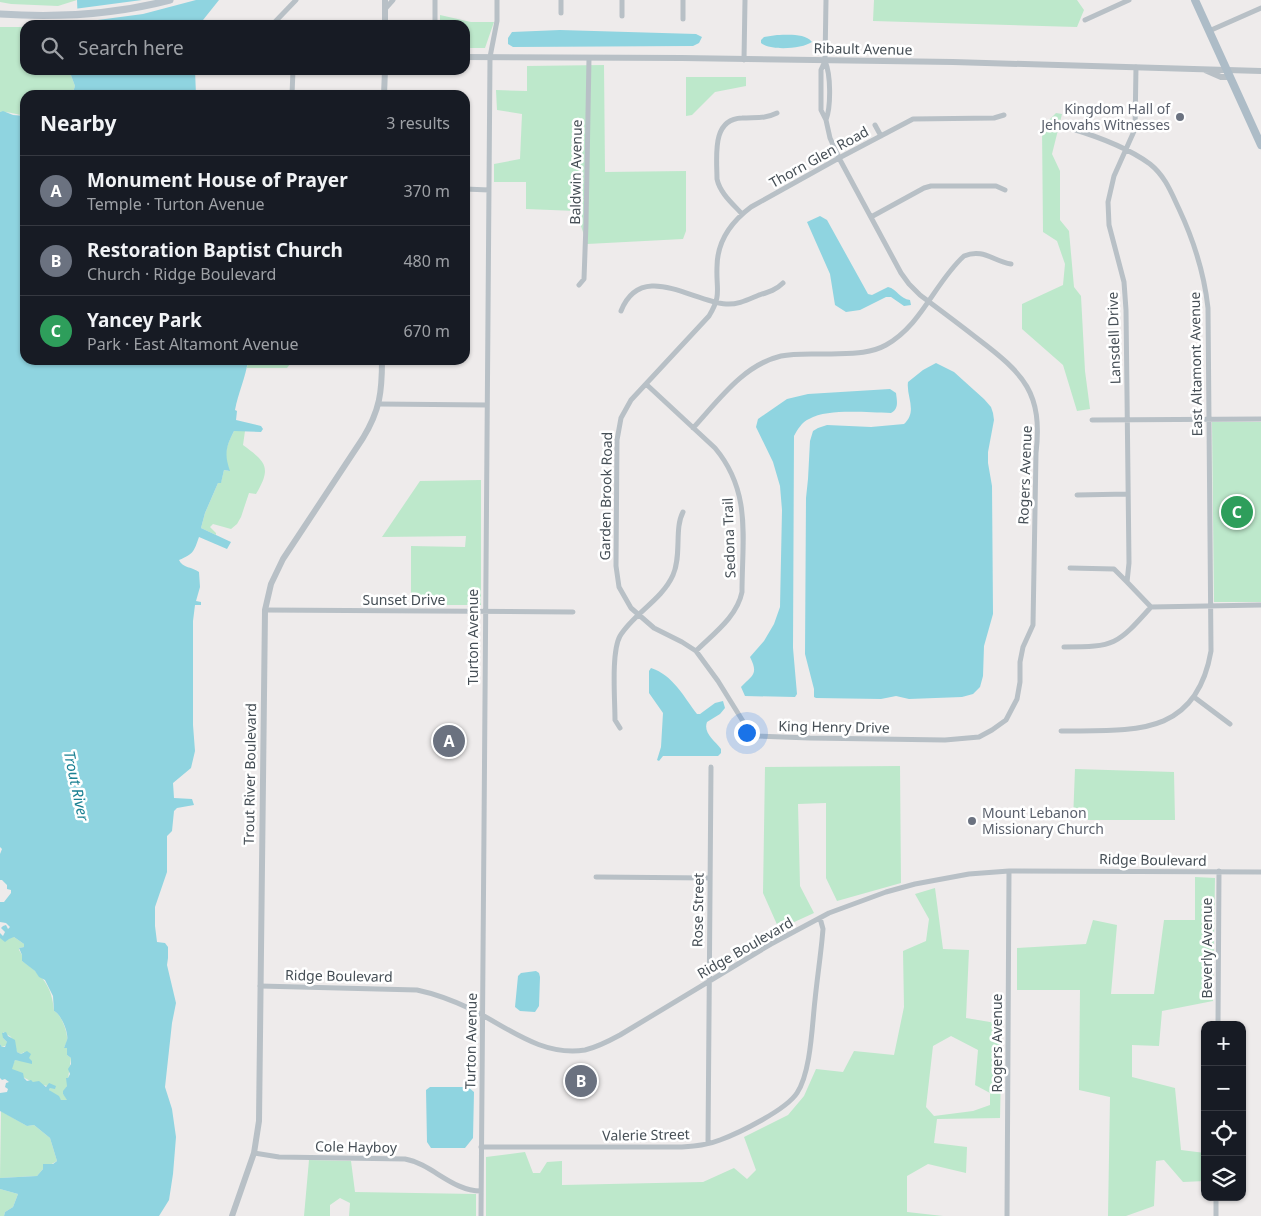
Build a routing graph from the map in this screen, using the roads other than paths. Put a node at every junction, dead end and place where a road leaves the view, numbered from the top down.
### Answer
1 (170, 0) edge
2 (296, 0) edge
3 (385, 0) edge
4 (393, 0) edge
5 (435, 0) edge
6 (497, 0) edge
7 (561, 0) edge
8 (622, 0) edge
9 (683, 0) edge
10 (745, 0) edge
11 (826, 0) edge
12 (1129, 0) edge
13 (1195, 0) edge
14 (1261, 8) edge
15 (385, 9) junction
16 (561, 13) dead end
17 (0, 14) edge
18 (622, 16) dead end
19 (683, 19) dead end
20 (278, 20) edge
21 (385, 20) edge
22 (435, 20) edge
23 (1085, 20) dead end
24 (1209, 31) junction
25 (470, 57) edge
26 (490, 57) junction
27 (589, 58) junction
28 (744, 60) junction
29 (825, 61) junction
30 (1136, 67) junction
31 (1225, 68) junction
32 (1202, 69) junction
33 (1261, 71) edge
34 (292, 75) edge
35 (385, 75) edge
36 (1230, 77) junction
37 (292, 90) edge
38 (384, 90) edge
39 (777, 113) dead end
40 (1004, 115) dead end
41 (875, 124) dead end
42 (1069, 128) dead end
43 (881, 136) junction
44 (1261, 146) edge
45 (1126, 151) junction
46 (839, 158) junction
47 (470, 189) edge
48 (488, 190) junction
49 (1005, 190) dead end
50 (742, 214) junction
51 (871, 217) junction
52 (1011, 264) dead end
53 (783, 283) dead end
54 (579, 285) dead end
55 (929, 301) junction
56 (717, 302) junction
57 (621, 311) dead end
58 (382, 365) edge
59 (646, 384) junction
60 (379, 404) junction
61 (486, 406) junction
62 (1209, 419) junction
63 (1261, 419) edge
64 (1092, 420) dead end
65 (1128, 420) junction
66 (693, 428) junction
67 (1077, 494) dead end
68 (1128, 494) junction
69 (684, 512) dead end
70 (1070, 568) dead end
71 (1128, 582) junction
72 (1261, 605) edge
73 (1211, 606) junction
74 (1151, 607) junction
75 (265, 610) junction
76 (485, 612) junction
77 (573, 612) dead end
78 (639, 616) junction
79 (1064, 647) dead end
80 (696, 651) junction
81 (718, 681) joint
82 (1194, 696) junction
83 (1230, 724) dead end
84 (620, 728) dead end
85 (1061, 731) dead end
86 (979, 737) joint
87 (711, 767) dead end
88 (1010, 871) junction
89 (1219, 872) junction
90 (1261, 872) edge
91 (596, 877) dead end
92 (710, 878) junction
93 (820, 918) junction
94 (709, 981) junction
95 (260, 986) junction
96 (482, 1016) junction
97 (1218, 1021) edge
98 (708, 1143) junction
99 (481, 1147) junction
100 (254, 1153) junction
101 (481, 1191) junction
102 (1216, 1201) edge
103 (232, 1216) edge
104 (481, 1216) edge
105 (1007, 1216) edge
106 (1216, 1216) edge

1 - 17 main road
2 - 20 street
3 - 15 street
4 - 15 street
5 - 22 street
6 - 26 street, Turton Avenue
7 - 16 street
8 - 18 street
9 - 19 street
10 - 28 street
11 - 29 street, Rogers Avenue
12 - 23 street
13 - 24 main road
14 - 24 street
15 - 21 street
24 - 31 main road
25 - 26 street, Ribault Avenue
26 - 27 street, Ribault Avenue
26 - 48 street, Turton Avenue
27 - 28 street, Ribault Avenue
27 - 54 street, Baldwin Avenue
28 - 29 street, Ribault Avenue
29 - 30 street, Ribault Avenue
29 - 46 street, Rogers Avenue
30 - 32 street, Ribault Avenue
30 - 45 street, Lansdell Drive
31 - 32 street, Ribault Avenue
31 - 33 street, Ribault Avenue
31 - 36 main road
32 - 36 street
34 - 37 street
35 - 38 street
36 - 44 main road
39 - 50 street
40 - 43 street, Thorn Glen Road
41 - 43 street
42 - 45 street, East Altamont Avenue
43 - 46 street, Thorn Glen Road
45 - 62 street, East Altamont Avenue
45 - 65 street, Lansdell Drive
46 - 50 street, Thorn Glen Road
46 - 51 street, Rogers Avenue
47 - 48 street
48 - 61 street, Turton Avenue
49 - 51 street
50 - 56 street, Thorn Glen Road
51 - 55 street, Rogers Avenue
52 - 55 street
53 - 56 street
55 - 66 street
55 - 86 street, Rogers Avenue
56 - 57 street
56 - 59 street, Garden Brook Road
58 - 60 street, Trout River Boulevard
59 - 66 street, Sedona Trail
59 - 78 street, Garden Brook Road
60 - 61 street
60 - 75 street, Trout River Boulevard
61 - 76 street, Turton Avenue
62 - 63 street
62 - 65 street
62 - 73 street, East Altamont Avenue
64 - 65 street
65 - 68 street, Lansdell Drive
66 - 80 street, Sedona Trail
67 - 68 street
68 - 71 street, Lansdell Drive
69 - 78 street
70 - 71 street
71 - 74 street
72 - 73 street
73 - 74 street
73 - 82 street, East Altamont Avenue
74 - 79 street
75 - 76 street, Sunset Drive
75 - 95 street, Trout River Boulevard
76 - 77 street, Sunset Drive
76 - 96 street, Turton Avenue
78 - 80 street, Garden Brook Road
78 - 84 street
80 - 81 street, Garden Brook Road
81 - 86 street, King Henry Drive
82 - 83 street
82 - 85 street, East Altamont Avenue
87 - 92 street, Rose Street
88 - 89 street, Ridge Boulevard
88 - 93 street, Ridge Boulevard
88 - 105 street, Rogers Avenue
89 - 90 street, Ridge Boulevard
89 - 97 street, Beverly Avenue
91 - 92 street
92 - 94 street, Rose Street
93 - 94 street, Ridge Boulevard
93 - 98 street, Valerie Street
94 - 96 street, Ridge Boulevard
94 - 98 street, Rose Street
95 - 96 street, Ridge Boulevard
95 - 100 street, Trout River Boulevard
96 - 99 street, Turton Avenue
98 - 99 street, Valerie Street
99 - 101 street, Turton Avenue
100 - 101 street, Cole Hayboy
100 - 103 street, Trout River Boulevard
101 - 104 street, Turton Avenue
102 - 106 street

